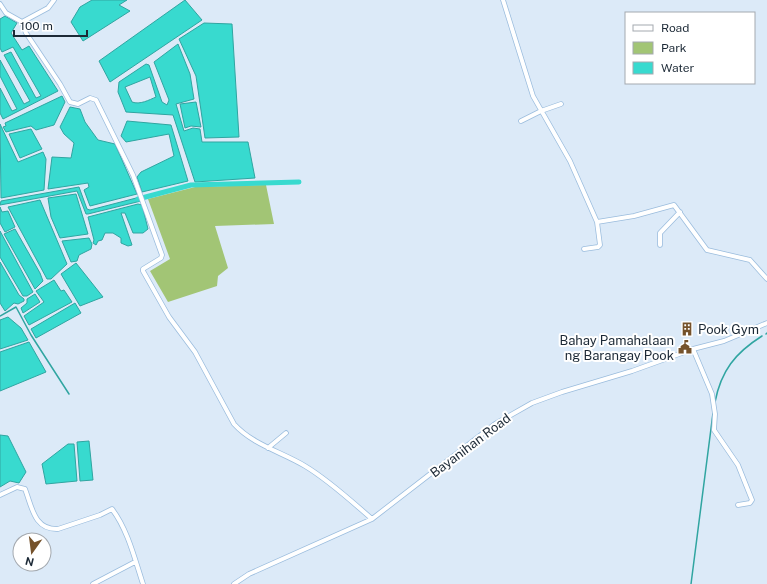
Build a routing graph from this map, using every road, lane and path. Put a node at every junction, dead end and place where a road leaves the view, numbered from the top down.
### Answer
1 (54, 0) edge
2 (503, 0) edge
3 (0, 4) edge
4 (22, 22) junction
5 (562, 104) dead end
6 (541, 111) junction
7 (521, 121) dead end
8 (680, 212) junction
9 (597, 222) junction
10 (660, 245) dead end
11 (584, 249) dead end
12 (767, 279) edge
13 (767, 324) edge
14 (693, 349) junction
15 (286, 433) dead end
16 (268, 448) junction
17 (0, 495) edge
18 (738, 505) dead end
19 (372, 519) junction
20 (136, 562) junction
21 (93, 584) edge
22 (142, 584) edge
23 (234, 584) edge

1 - 4 street
2 - 6 street
3 - 4 street
4 - 16 street
5 - 6 street
6 - 7 street
6 - 9 street
8 - 9 street
8 - 10 street
8 - 12 street
9 - 11 street
13 - 14 street, Bayanihan Road
14 - 18 street
14 - 19 street, Bayanihan Road
15 - 16 street
16 - 19 street
17 - 20 street
19 - 23 street, Bayanihan Road
20 - 21 street
20 - 22 street

